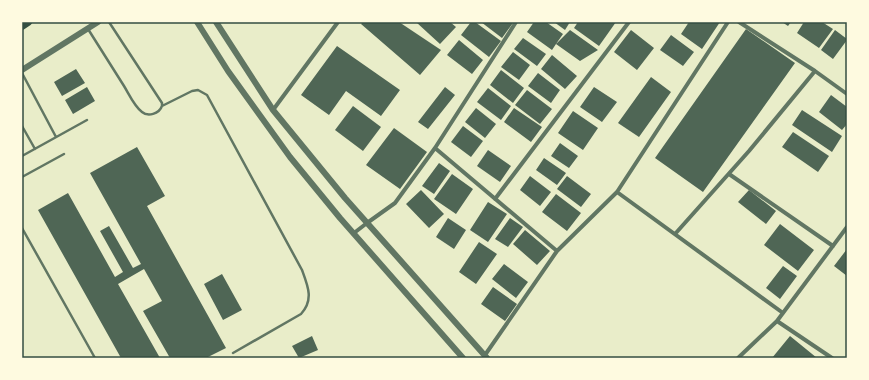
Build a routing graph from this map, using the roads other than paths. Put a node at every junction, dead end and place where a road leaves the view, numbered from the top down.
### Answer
1 (28, 22) edge
2 (98, 22) edge
3 (109, 22) edge
4 (197, 22) edge
5 (216, 22) edge
6 (338, 22) edge
7 (516, 22) edge
8 (629, 22) edge
9 (728, 22) edge
10 (739, 22) edge
11 (22, 26) edge
12 (88, 29) junction
13 (22, 70) edge
14 (815, 71) junction
15 (22, 73) edge
16 (847, 94) edge
17 (162, 106) junction
18 (273, 110) junction
19 (87, 120) dead end
20 (22, 126) edge
21 (56, 137) junction
22 (35, 148) junction
23 (435, 148) junction
24 (64, 154) dead end
25 (22, 156) edge
26 (729, 174) junction
27 (22, 177) edge
28 (617, 192) junction
29 (496, 199) junction
30 (367, 223) junction
31 (847, 227) edge
32 (22, 228) edge
33 (354, 233) junction
34 (675, 234) junction
35 (833, 246) junction
36 (557, 251) junction
37 (783, 312) junction
38 (777, 321) junction
39 (233, 352) dead end
40 (486, 357) edge
41 (95, 358) edge
42 (463, 358) edge
43 (738, 358) edge
44 (832, 358) edge

1 - 11 main road
2 - 12 street
3 - 17 lane
4 - 33 street
5 - 18 street
6 - 18 street
7 - 23 street
8 - 29 street
9 - 28 street
10 - 14 street
12 - 13 street
12 - 17 lane
14 - 16 street
14 - 26 street
15 - 21 lane
17 - 39 lane
18 - 30 street
19 - 21 lane
20 - 22 lane
21 - 22 lane
22 - 25 lane
23 - 29 street
23 - 30 street
24 - 27 lane
26 - 34 street
26 - 35 street
28 - 34 street
28 - 36 street
29 - 36 street
30 - 33 street
30 - 40 street
31 - 35 street
32 - 41 lane
33 - 42 street
34 - 37 street
35 - 37 street
36 - 40 street
37 - 38 street
38 - 43 street
38 - 44 street

